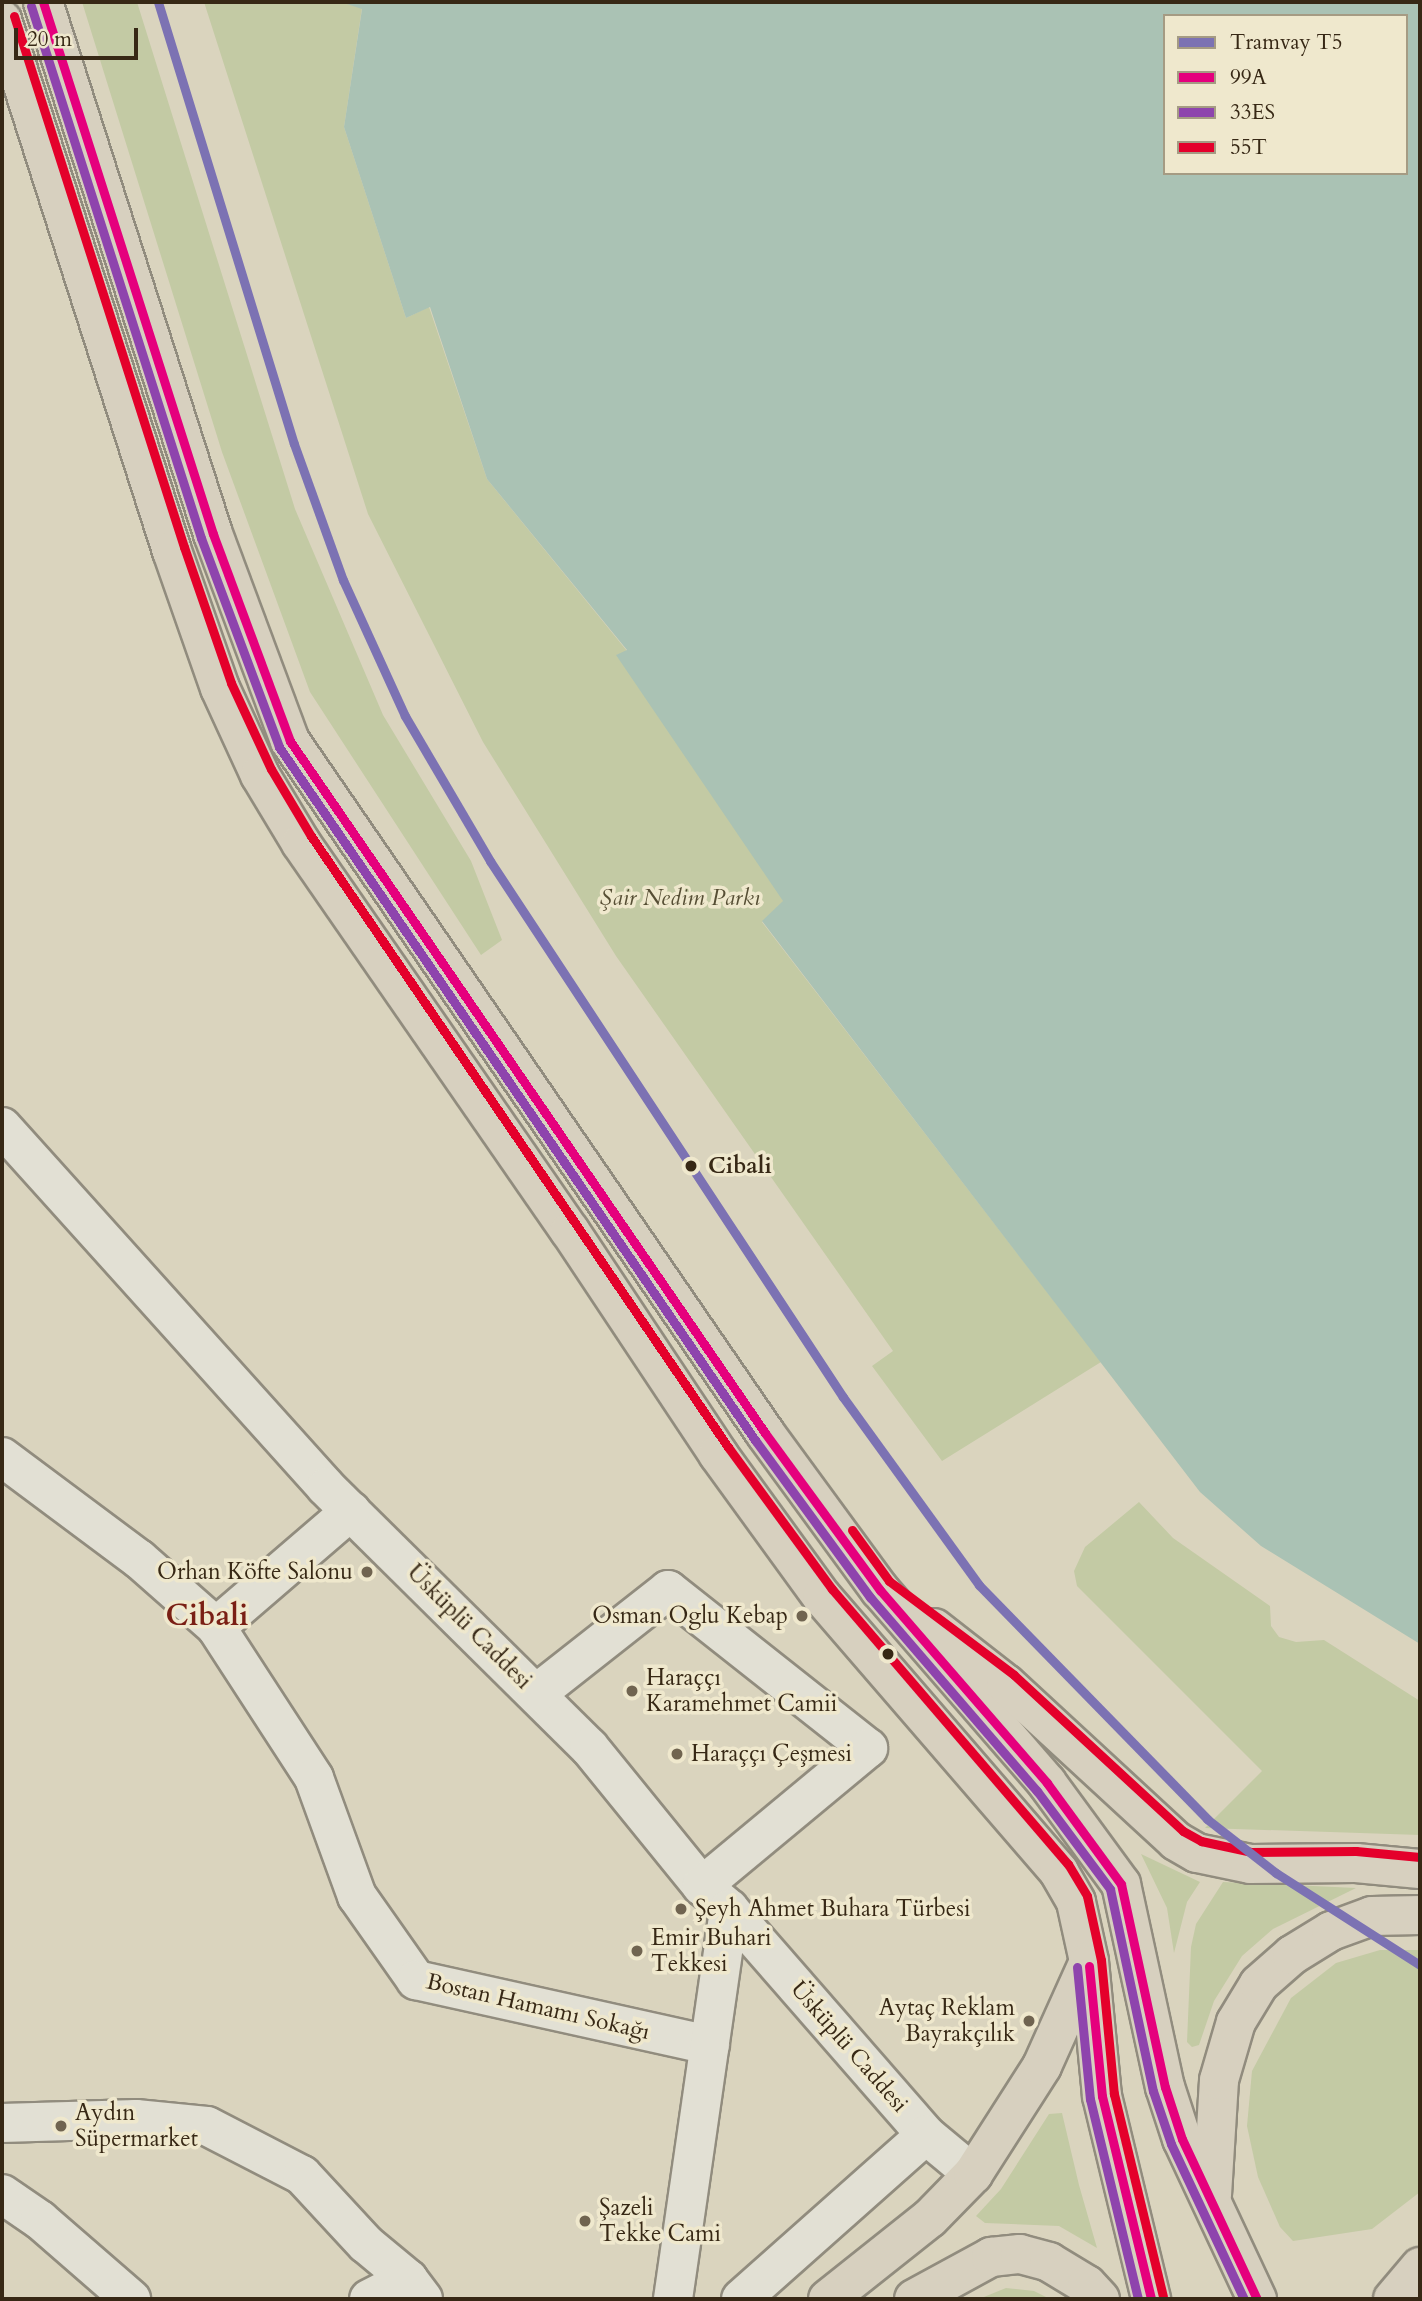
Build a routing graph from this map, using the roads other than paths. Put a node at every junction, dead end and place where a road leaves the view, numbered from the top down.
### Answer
1 (43, 2) edge
2 (2, 20) edge
3 (2, 1127) edge
4 (2, 1457) edge
5 (351, 1511) junction
6 (880, 1590) junction
7 (216, 1627) junction
8 (536, 1694) junction
9 (1420, 1869) edge
10 (715, 1897) junction
11 (1420, 1915) edge
12 (1089, 1961) junction
13 (710, 2046) junction
14 (2, 2123) edge
15 (926, 2135) junction
16 (973, 2174) junction
17 (2, 2193) edge
18 (1212, 2205) junction
19 (1420, 2267) edge
20 (1420, 2285) edge
21 (415, 2289) edge
22 (131, 2299) edge
23 (369, 2299) edge
24 (673, 2299) edge
25 (741, 2299) edge
26 (828, 2299) edge
27 (915, 2299) edge
28 (1100, 2299) edge
29 (1151, 2299) edge
30 (1257, 2299) edge
31 (1393, 2299) edge
32 (1398, 2299) edge

1 - 6 main road
2 - 12 main road
3 - 5 street, Üsküplü Caddesi
4 - 7 street, Bostan Hamamı Sokağı
5 - 7 street
5 - 8 street, Üsküplü Caddesi
6 - 9 main road
6 - 18 main road
7 - 13 street, Bostan Hamamı Sokağı
8 - 10 street, Üsküplü Caddesi
8 - 10 street
10 - 13 street
10 - 15 street, Üsküplü Caddesi
11 - 18 main road
12 - 16 main road
12 - 29 main road
13 - 24 street
14 - 21 street
15 - 16 street, Üsküplü Caddesi
15 - 25 street
16 - 26 main road
17 - 22 street
18 - 30 main road
19 - 31 main road
20 - 32 main road
21 - 23 street
27 - 28 main road

